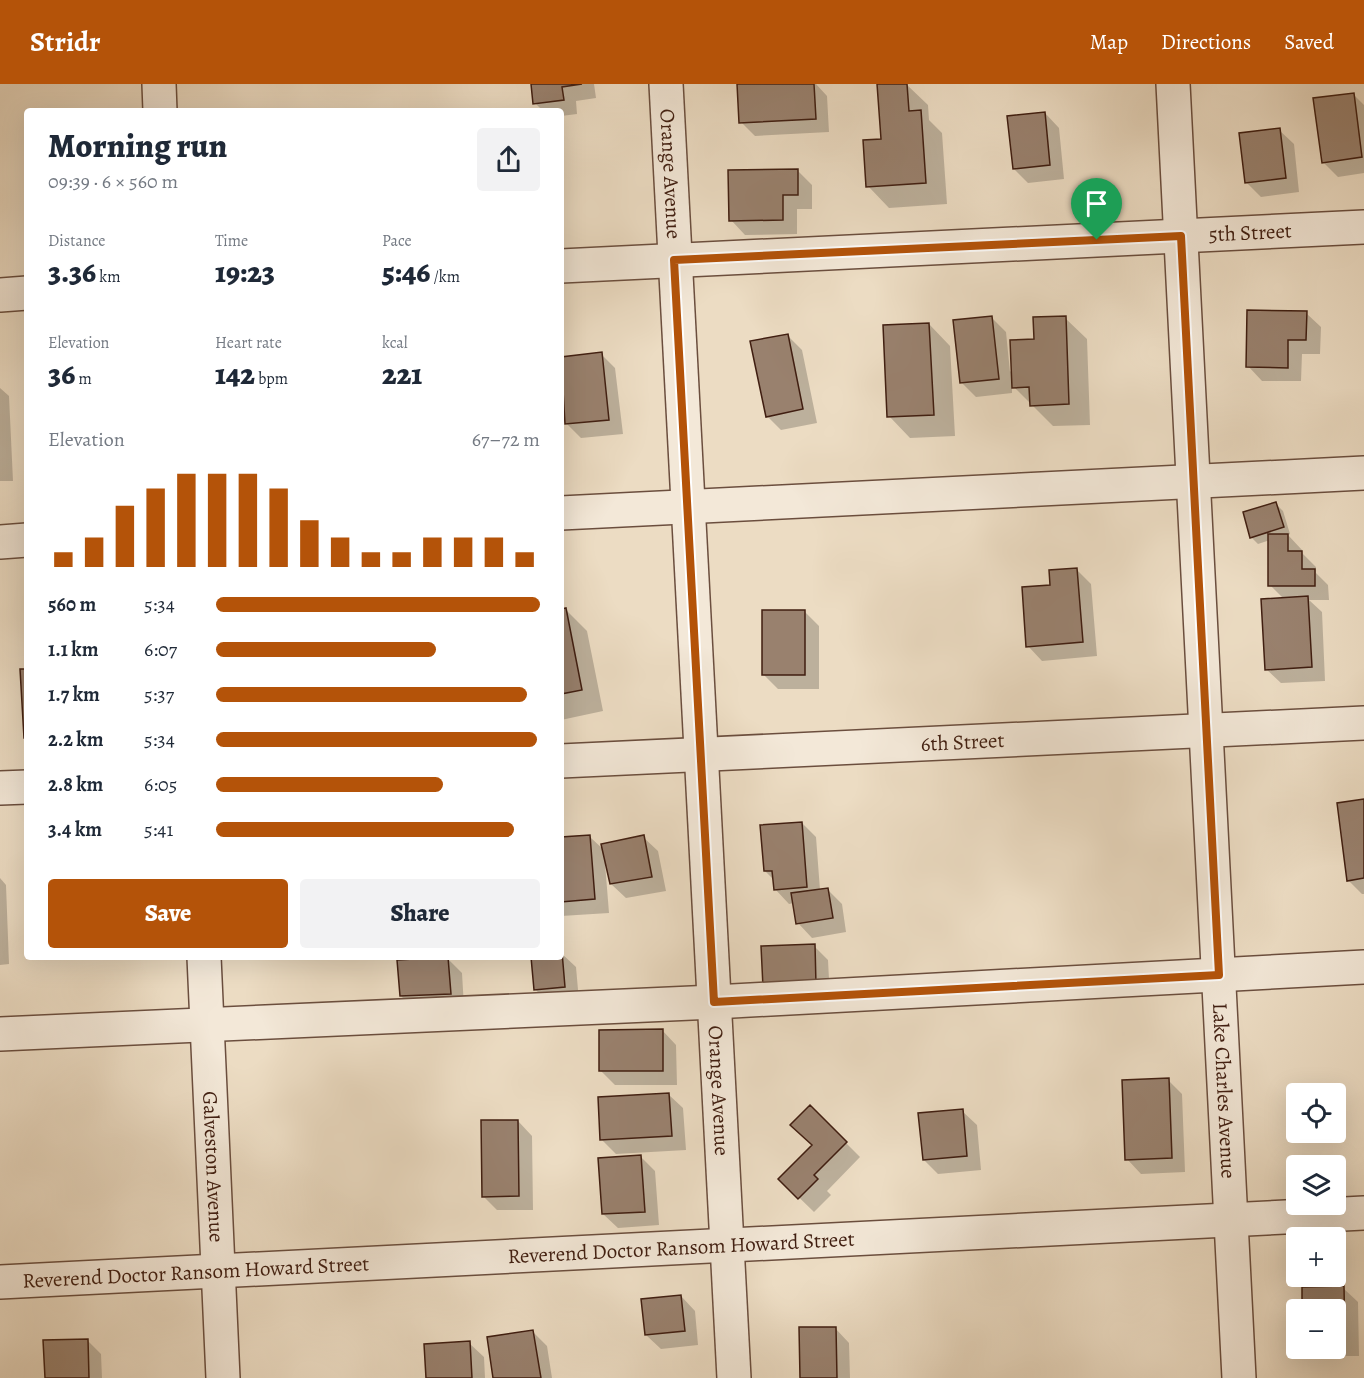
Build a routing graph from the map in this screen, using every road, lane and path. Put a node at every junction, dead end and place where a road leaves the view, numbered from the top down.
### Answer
1 (159, 84) edge
2 (666, 84) edge
3 (1173, 84) edge
4 (160, 108) edge
5 (1364, 227) edge
6 (1181, 236) junction
7 (674, 260) junction
8 (564, 266) edge
9 (24, 293) edge
10 (0, 295) edge
11 (1364, 472) edge
12 (1194, 481) junction
13 (688, 506) junction
14 (564, 513) edge
15 (24, 540) edge
16 (0, 542) edge
17 (1364, 723) edge
18 (1206, 731) junction
19 (701, 755) junction
20 (564, 762) edge
21 (24, 787) edge
22 (0, 788) edge
23 (204, 960) edge
24 (1364, 967) edge
25 (1219, 975) junction
26 (714, 1002) junction
27 (207, 1024) junction
28 (0, 1034) edge
29 (1364, 1213) edge
30 (1232, 1220) junction
31 (727, 1246) junction
32 (218, 1271) junction
33 (0, 1282) edge
34 (223, 1378) edge
35 (734, 1378) edge
36 (1239, 1378) edge

1 - 4 street
2 - 7 street, Orange Avenue
3 - 6 street, Lake Charles Avenue
5 - 6 street, 5th Street
6 - 7 street, 5th Street
6 - 12 street, Lake Charles Avenue
7 - 8 street, 5th Street
7 - 13 street, Orange Avenue
9 - 10 street
11 - 12 street
12 - 13 street
12 - 18 street, Lake Charles Avenue
13 - 14 street
13 - 19 street, Orange Avenue
15 - 16 street
17 - 18 street, 6th Street
18 - 19 street, 6th Street
18 - 25 street, Lake Charles Avenue
19 - 20 street, 6th Street
19 - 26 street, Orange Avenue
21 - 22 street
23 - 27 street, Galveston Avenue
24 - 25 street
25 - 26 street
25 - 30 street, Lake Charles Avenue
26 - 27 street
26 - 31 street, Orange Avenue
27 - 28 street
27 - 32 street, Galveston Avenue
29 - 30 street, Reverend Doctor Ransom Howard Street
30 - 31 street, Reverend Doctor Ransom Howard Street
30 - 36 street, Lake Charles Avenue
31 - 32 street, Reverend Doctor Ransom Howard Street
31 - 35 street, Orange Avenue
32 - 33 street, Reverend Doctor Ransom Howard Street
32 - 34 street, Galveston Avenue

